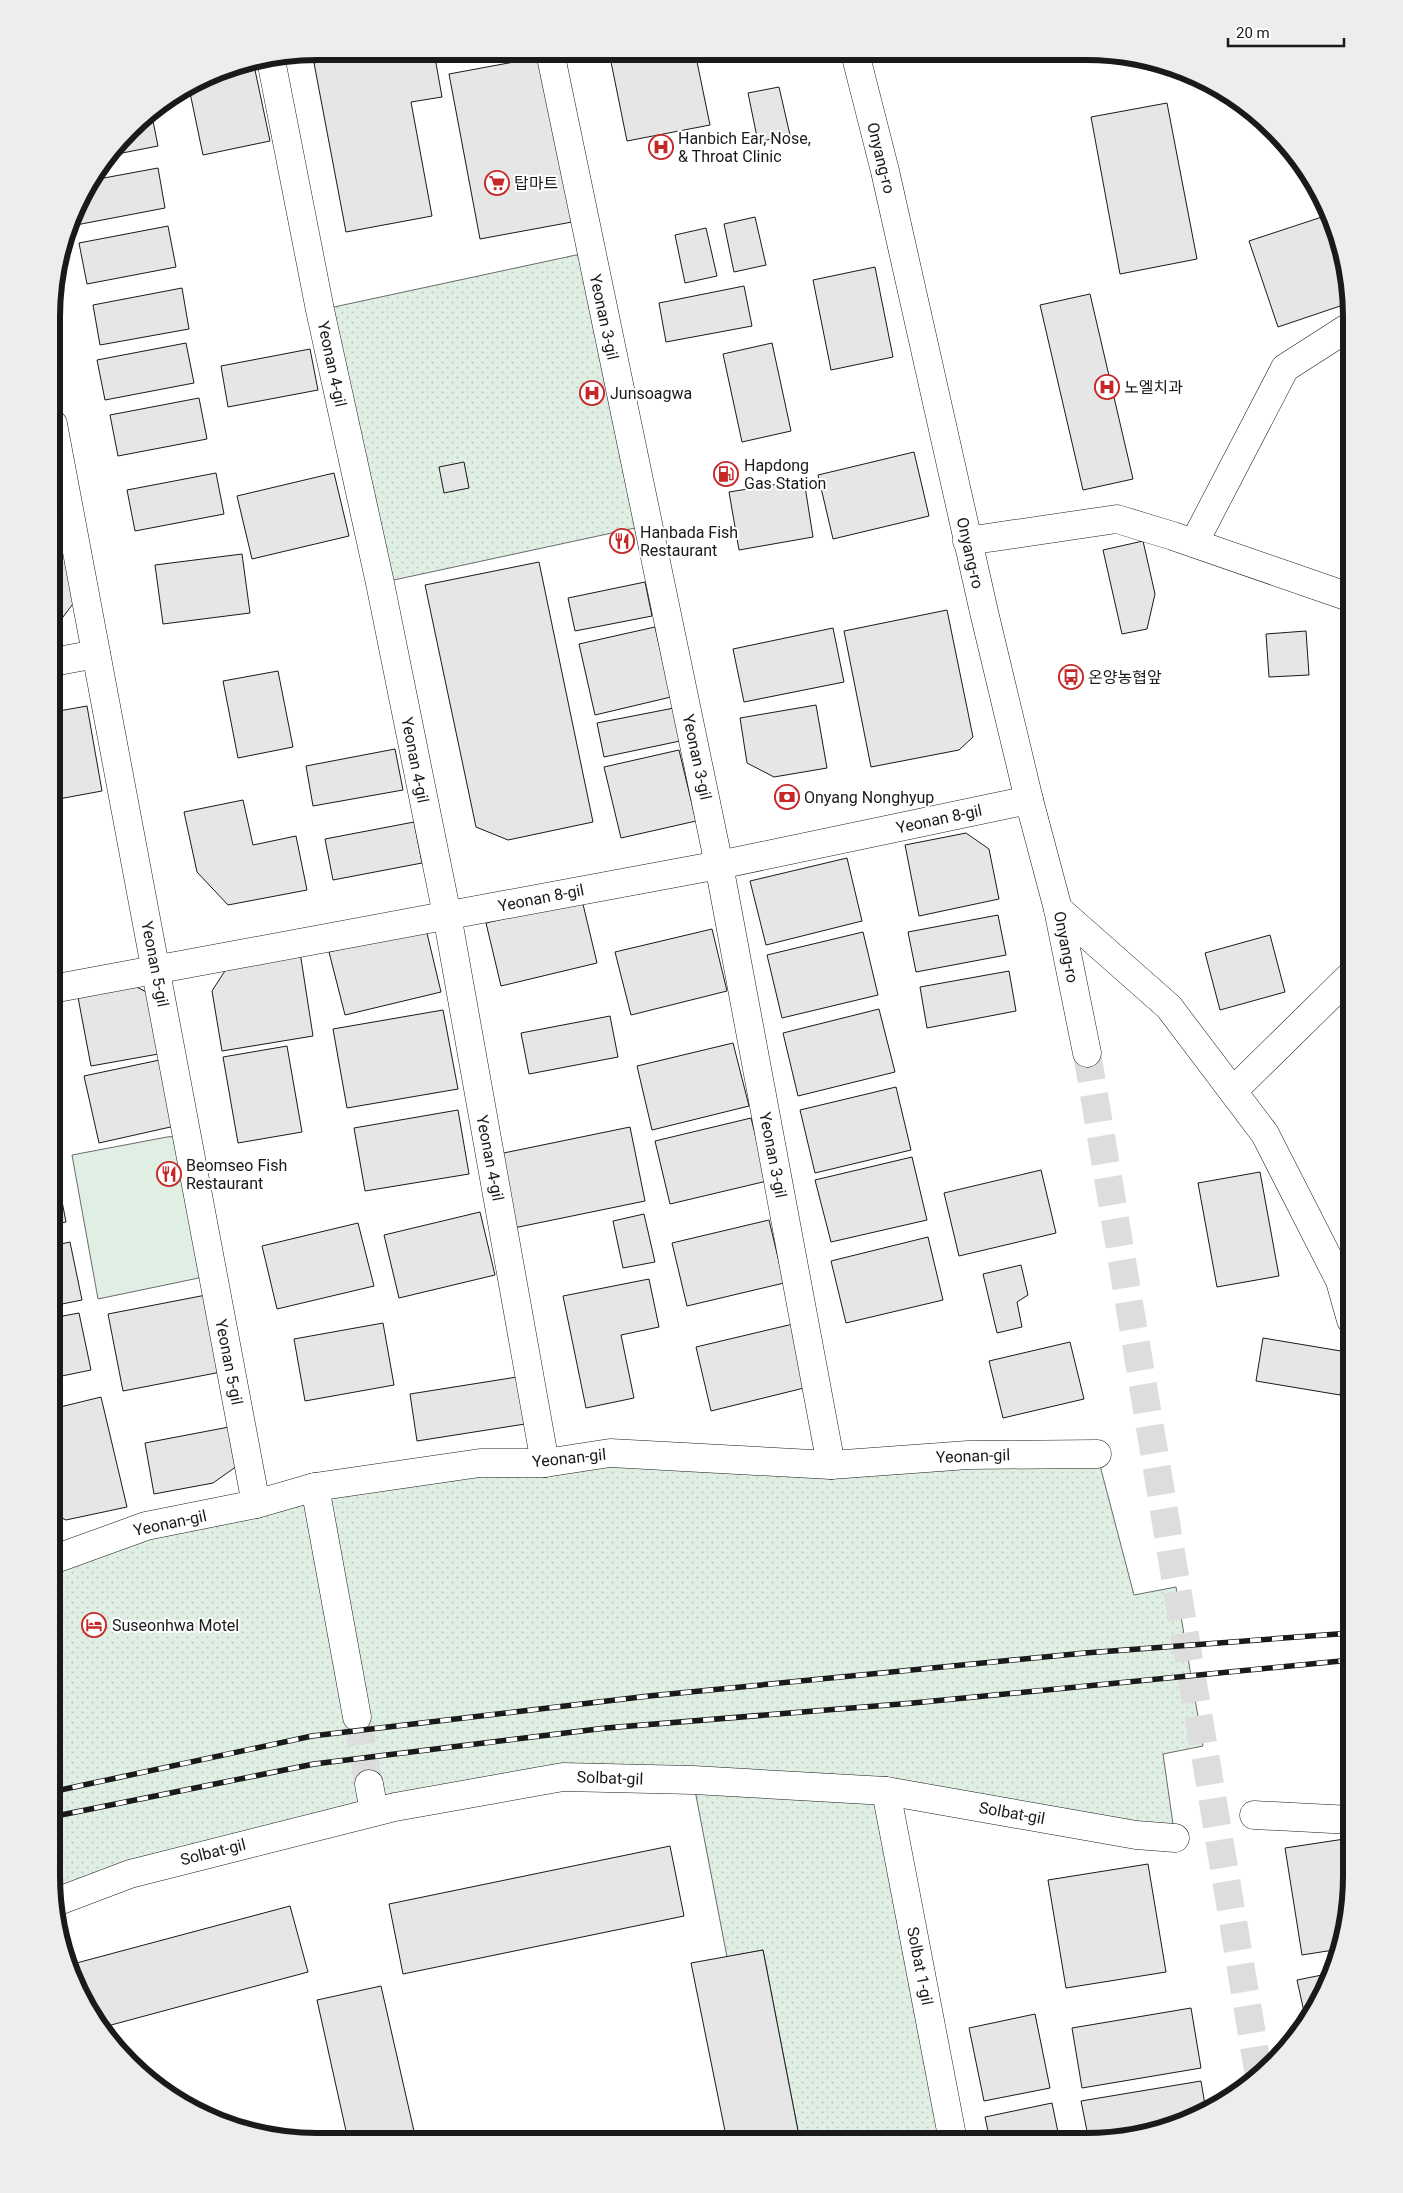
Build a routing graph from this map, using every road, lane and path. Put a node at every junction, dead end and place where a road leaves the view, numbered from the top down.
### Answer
1 (552, 60) edge
2 (857, 60) edge
3 (272, 64) edge
4 (1343, 331) edge
5 (60, 461) edge
6 (967, 541) junction
7 (1194, 543) junction
8 (1343, 595) edge
9 (96, 654) junction
10 (60, 661) edge
11 (1029, 800) junction
12 (719, 865) junction
13 (1058, 909) junction
14 (447, 915) junction
15 (156, 971) junction
16 (1343, 983) edge
17 (60, 988) edge
18 (1087, 1053) tunnel mouth
19 (1233, 1091) junction
20 (1343, 1292) edge
21 (1097, 1454) dead end
22 (545, 1463) junction
23 (831, 1464) junction
24 (315, 1487) junction
25 (256, 1504) junction
26 (60, 1557) edge
27 (357, 1717) tunnel mouth
28 (369, 1784) tunnel mouth
29 (886, 1791) junction
30 (374, 1812) junction
31 (1254, 1815) dead end
32 (1343, 1820) edge
33 (1175, 1838) dead end
34 (61, 1900) edge
35 (951, 2133) edge

1 - 12 street, Yeonan 3-gil
2 - 6 street, Onyang-ro
3 - 14 street, Yeonan 4-gil
4 - 7 street
5 - 9 street, Yeonan 5-gil
6 - 7 street
6 - 11 street, Onyang-ro
7 - 8 street
9 - 10 street
9 - 15 street, Yeonan 5-gil
11 - 12 street, Yeonan 8-gil
11 - 13 street, Onyang-ro
12 - 14 street, Yeonan 8-gil
12 - 23 street, Yeonan 3-gil
13 - 18 street, Onyang-ro
13 - 19 street
14 - 15 street, Yeonan 8-gil
14 - 22 street, Yeonan 4-gil
15 - 17 street, Yeonan 8-gil
15 - 25 street, Yeonan 5-gil
16 - 19 street
19 - 20 street
21 - 23 street, Yeonan-gil
22 - 23 street, Yeonan-gil
22 - 24 street, Yeonan-gil
24 - 25 street, Yeonan-gil
24 - 27 street
25 - 26 street, Yeonan-gil
28 - 30 street
29 - 30 street, Solbat-gil
29 - 33 street, Solbat-gil
29 - 35 street, Solbat 1-gil
30 - 34 street, Solbat-gil
31 - 32 street

